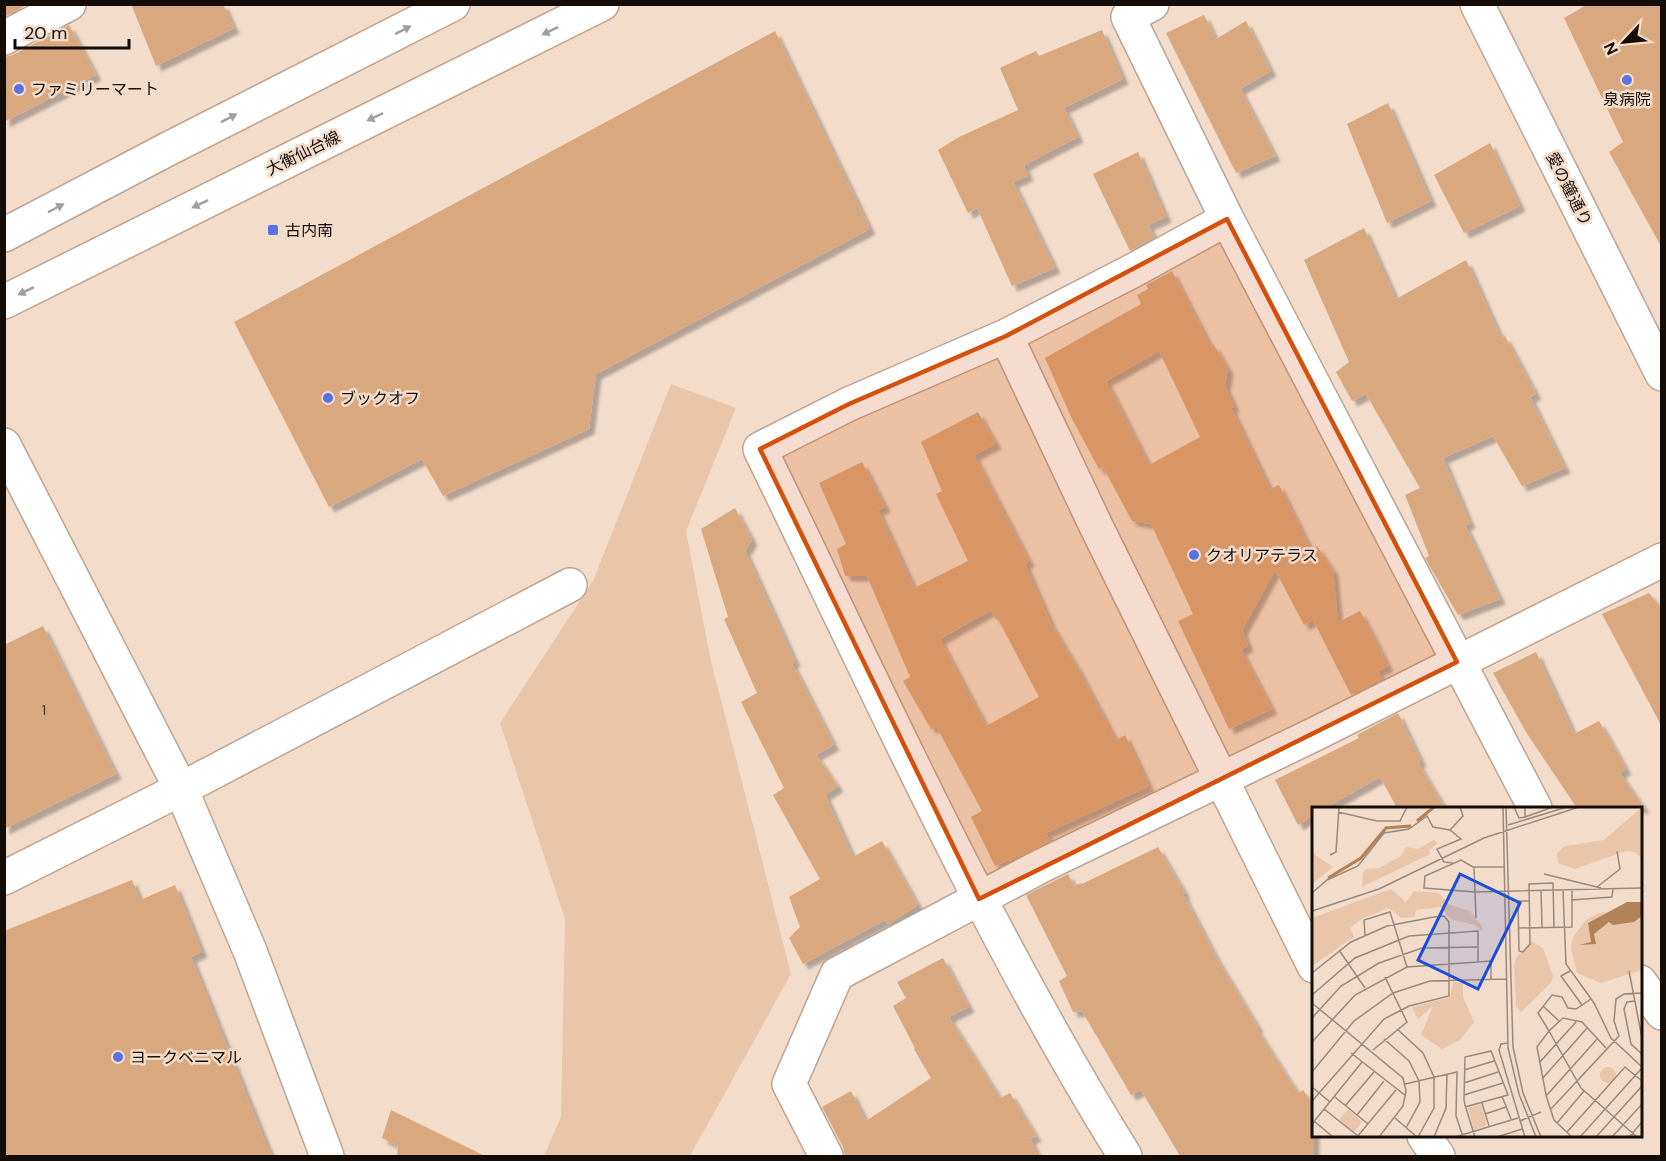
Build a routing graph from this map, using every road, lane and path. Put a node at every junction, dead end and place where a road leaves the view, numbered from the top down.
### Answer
1 (69, 4) edge
2 (453, 4) edge
3 (602, 4) edge
4 (1152, 4) edge
5 (1477, 4) edge
6 (4, 38) edge
7 (1227, 219) junction
8 (4, 235) edge
9 (4, 302) edge
10 (1006, 336) junction
11 (1662, 374) edge
12 (4, 445) edge
13 (1662, 560) edge
14 (570, 585) dead end
15 (1457, 662) junction
16 (1221, 779) junction
17 (181, 789) junction
18 (1534, 807) edge
19 (4, 878) edge
20 (979, 899) junction
21 (1312, 962) edge
22 (1642, 983) edge
23 (1662, 1013) edge
24 (1425, 1137) edge
25 (327, 1156) edge
26 (826, 1156) edge
27 (1125, 1156) edge
28 (1438, 1156) edge

1 - 6 street
8 -> 2 street
3 -> 9 street, 大衡仙台線
4 - 7 street
5 - 11 street, 愛の鐘通り
7 - 10 street
7 - 15 street
10 - 16 street
10 - 20 street
12 - 17 street
13 - 15 street
14 - 17 street
15 - 16 street
15 - 18 street
16 - 20 street
16 - 21 street
17 - 19 street
17 - 25 street
20 - 26 street
20 - 27 street
22 - 23 street
24 - 28 street

